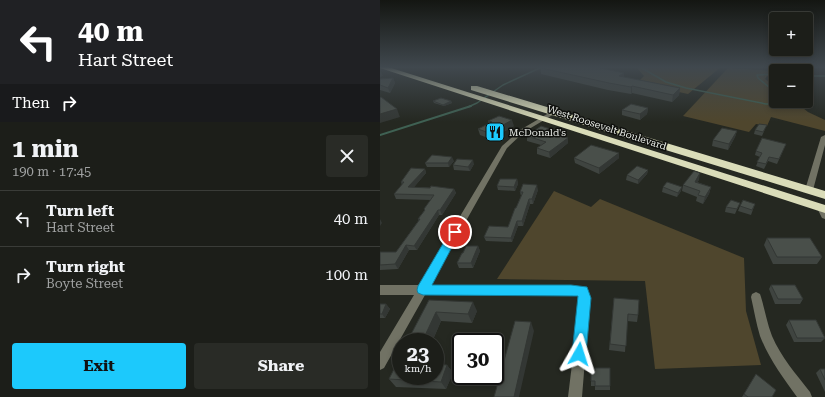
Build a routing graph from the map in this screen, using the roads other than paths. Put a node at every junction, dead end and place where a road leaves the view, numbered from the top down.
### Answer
1 (441, 86) edge
2 (470, 86) dead end
3 (500, 100) junction
4 (554, 112) junction
5 (542, 119) junction
6 (824, 137) edge
7 (809, 190) junction
8 (825, 195) edge
9 (824, 209) edge
10 (380, 290) edge
11 (423, 290) junction
12 (756, 297) dead end
13 (380, 364) edge
14 (574, 397) edge
15 (805, 397) edge

1 - 3 highway, West Roosevelt Boulevard
2 - 3 highway, West Roosevelt Boulevard
3 - 4 highway, West Roosevelt Boulevard
3 - 5 highway, West Roosevelt Boulevard
4 - 5 street
4 - 7 highway, West Roosevelt Boulevard
5 - 9 highway, West Roosevelt Boulevard
5 - 11 street
6 - 7 street
7 - 8 highway, West Roosevelt Boulevard
10 - 11 street
11 - 13 street
11 - 14 street
12 - 15 street

